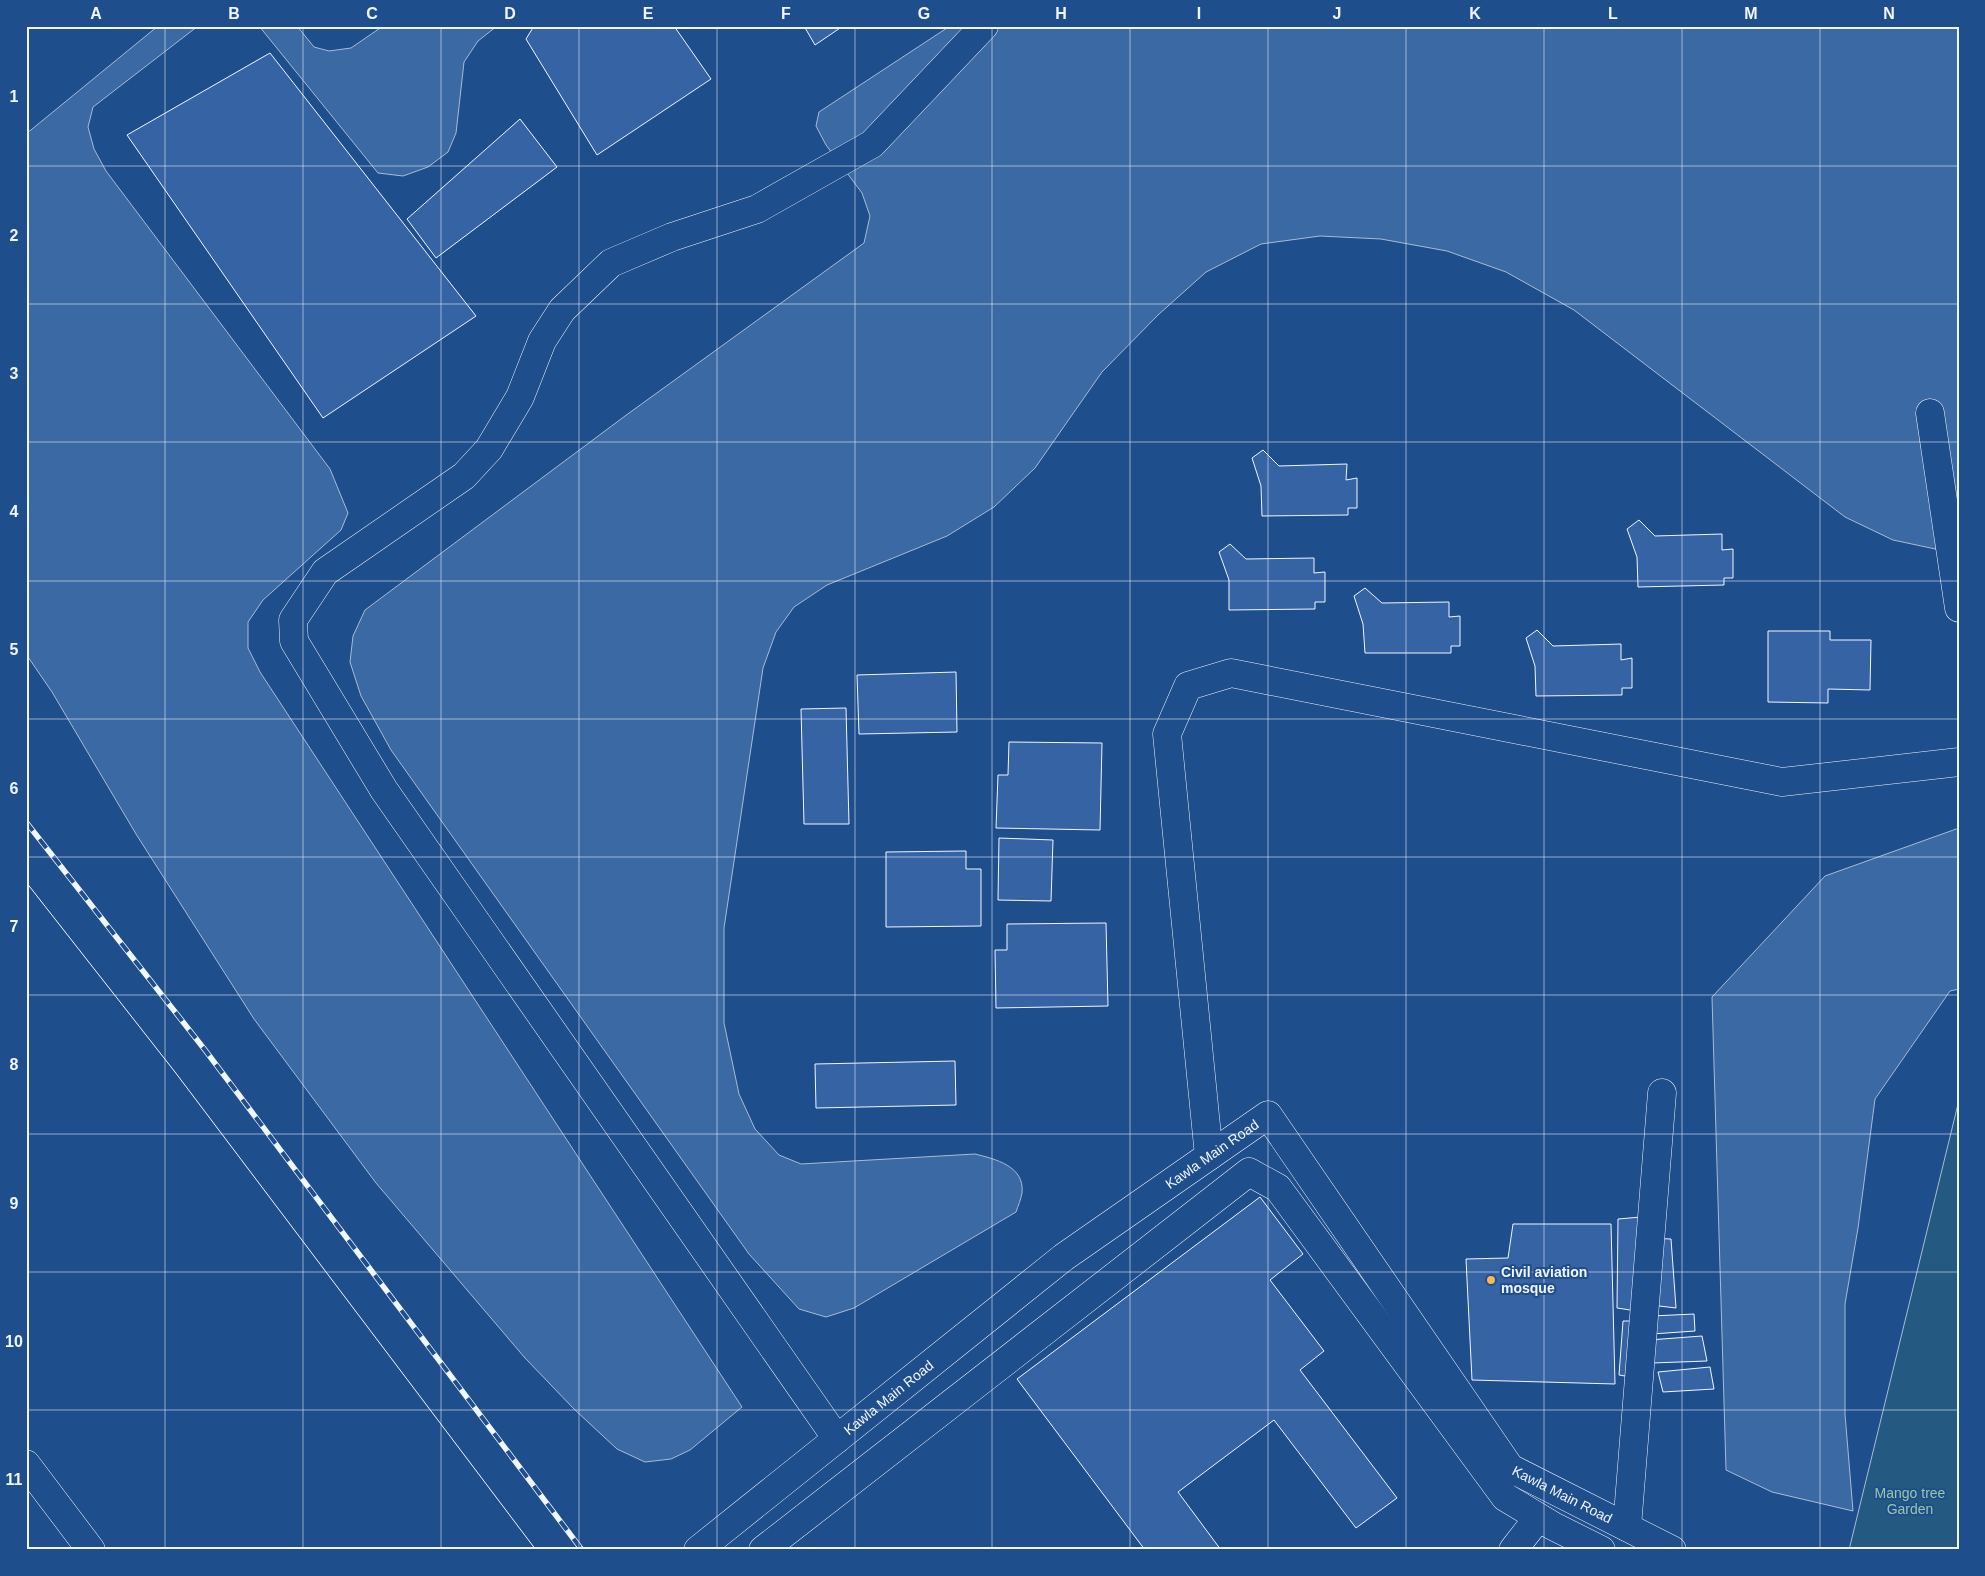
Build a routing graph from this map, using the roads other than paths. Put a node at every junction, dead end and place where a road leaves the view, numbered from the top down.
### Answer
1 (984, 26) edge
2 (1930, 413) dead end
3 (1959, 608) edge
4 (1959, 762) edge
5 (1662, 1093) dead end
6 (1209, 1156) junction
7 (836, 1439) junction
8 (26, 1464) edge
9 (1546, 1522) junction
10 (1627, 1527) junction
11 (91, 1550) edge
12 (698, 1550) edge
13 (763, 1550) edge
14 (1513, 1550) edge
15 (1569, 1550) edge
16 (1601, 1550) edge
17 (1672, 1550) edge

1 - 7 street
2 - 3 street
4 - 6 street
5 - 10 street
6 - 7 street, Kawla Main Road
6 - 10 street, Kawla Main Road
7 - 12 street, Kawla Main Road
8 - 11 street
9 - 13 street, Kawla Main Road
9 - 14 street
9 - 15 street
9 - 16 street, Kawla Main Road
10 - 17 street, Kawla Main Road

